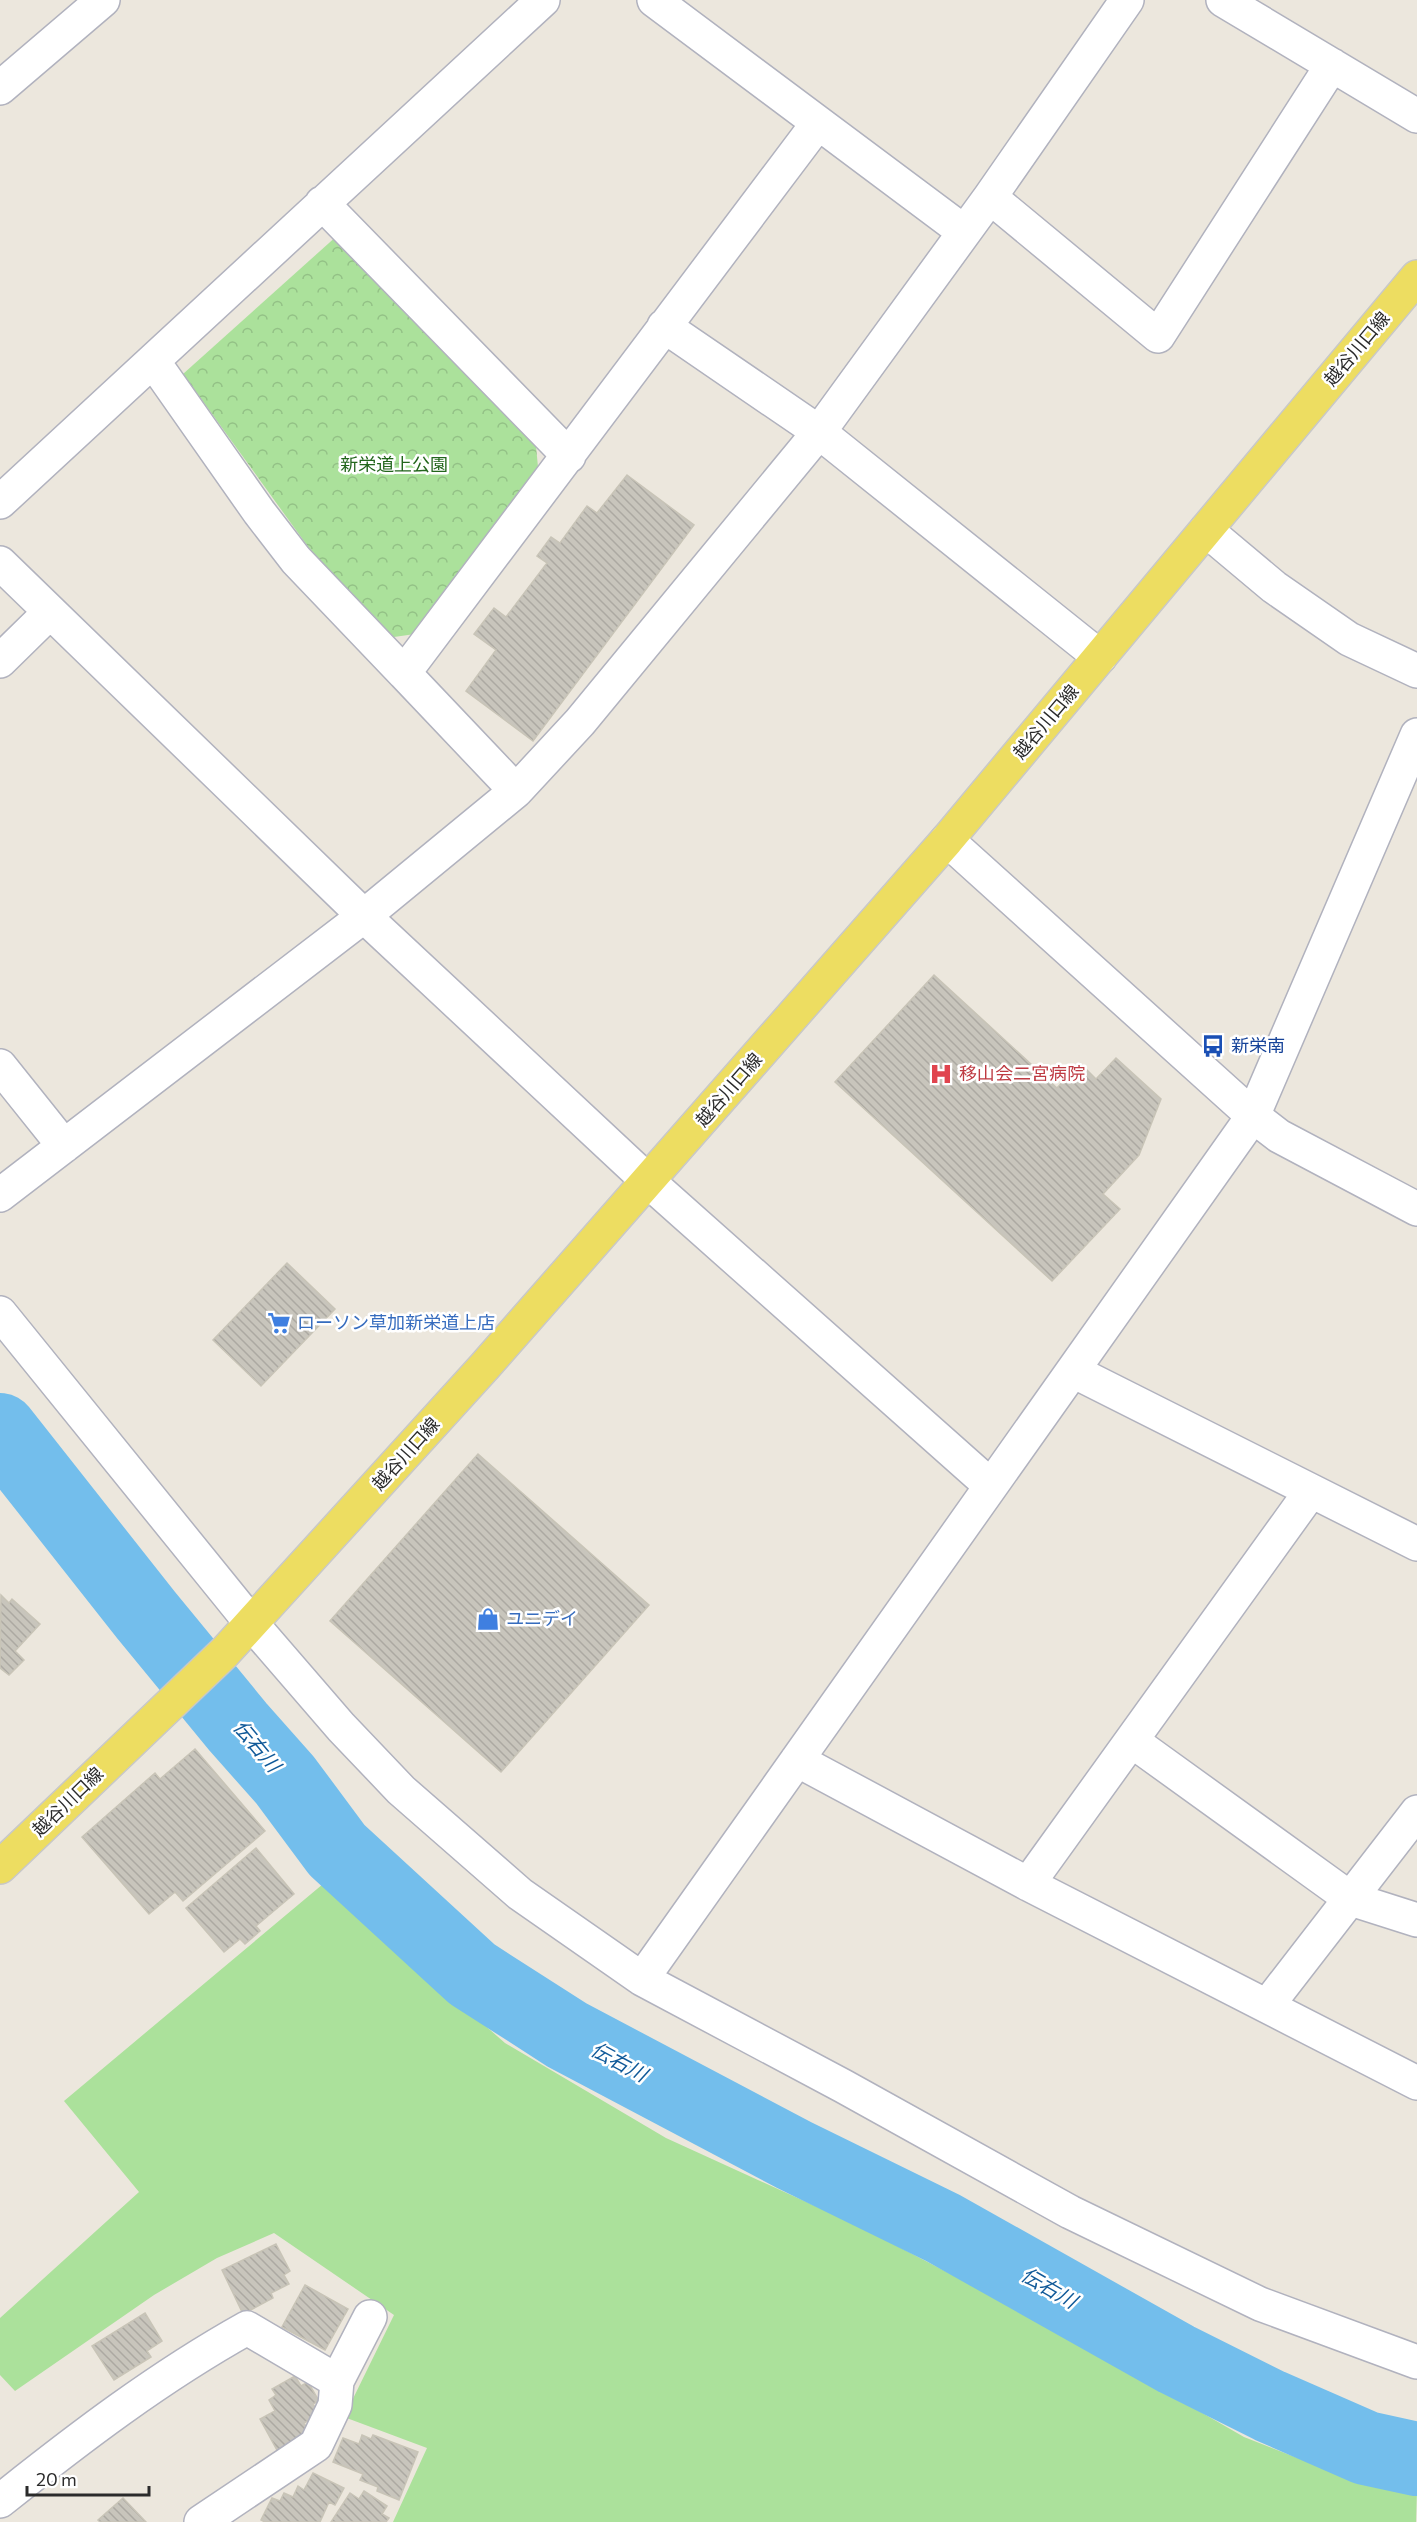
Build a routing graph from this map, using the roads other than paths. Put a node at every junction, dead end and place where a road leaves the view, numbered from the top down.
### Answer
1 (103, 0) edge
2 (543, 0) edge
3 (654, 0) edge
4 (1127, 0) edge
5 (1223, 0) edge
6 (1332, 65) junction
7 (0, 88) edge
8 (1417, 116) edge
9 (818, 123) junction
10 (990, 197) junction
11 (322, 203) junction
12 (963, 231) junction
13 (1417, 277) edge
14 (663, 326) junction
15 (153, 361) junction
16 (819, 432) junction
17 (569, 456) junction
18 (0, 502) edge
19 (1206, 530) junction
20 (0, 563) edge
21 (50, 612) junction
22 (1100, 657) junction
23 (0, 661) edge
24 (1417, 671) edge
25 (405, 673) junction
26 (1417, 735) edge
27 (516, 790) junction
28 (947, 840) junction
29 (364, 916) junction
30 (0, 1066) edge
31 (1253, 1116) junction
32 (64, 1146) junction
33 (649, 1182) junction
34 (0, 1195) edge
35 (1414, 1200) edge
36 (0, 1313) edge
37 (1073, 1371) junction
38 (991, 1486) junction
39 (1311, 1491) junction
40 (1417, 1544) edge
41 (252, 1624) junction
42 (1132, 1742) junction
43 (797, 1760) junction
44 (1417, 1812) edge
45 (0, 1867) edge
46 (1028, 1884) junction
47 (1351, 1899) junction
48 (1417, 1920) edge
49 (642, 1979) junction
50 (1267, 2007) junction
51 (1417, 2083) edge
52 (370, 2317) dead end
53 (1415, 2356) edge
54 (337, 2381) junction
55 (0, 2501) edge
56 (201, 2522) edge

1 - 7 street
2 - 11 street
3 - 9 street
4 - 10 street
5 - 6 street
6 - 8 street
6 - 10 street
9 - 12 street
9 - 14 street
10 - 12 street
11 - 15 street
11 - 17 street
12 - 16 street
13 - 19 main road, 越谷川口線
14 - 16 street
14 - 17 street
15 - 18 street
15 - 25 street
16 - 22 street
16 - 27 street
17 - 25 street
19 - 22 main road, 越谷川口線
19 - 24 street
20 - 21 street
21 - 23 street
21 - 29 street
22 - 28 main road, 越谷川口線
25 - 27 street
26 - 31 street
27 - 29 street
28 - 31 street
28 - 33 main road, 越谷川口線
29 - 32 street
29 - 33 street
30 - 32 street
31 - 35 street
31 - 37 street
32 - 34 street
33 - 38 street
33 - 41 main road, 越谷川口線
36 - 41 street
37 - 38 street
37 - 39 street
38 - 43 street
39 - 40 street
39 - 42 street
41 - 45 main road, 越谷川口線
41 - 49 street
42 - 46 street
42 - 47 street
43 - 46 street
43 - 49 street
44 - 47 street
46 - 50 street
47 - 48 street
47 - 50 street
49 - 53 street
50 - 51 street
52 - 54 street
54 - 55 street
54 - 56 street

